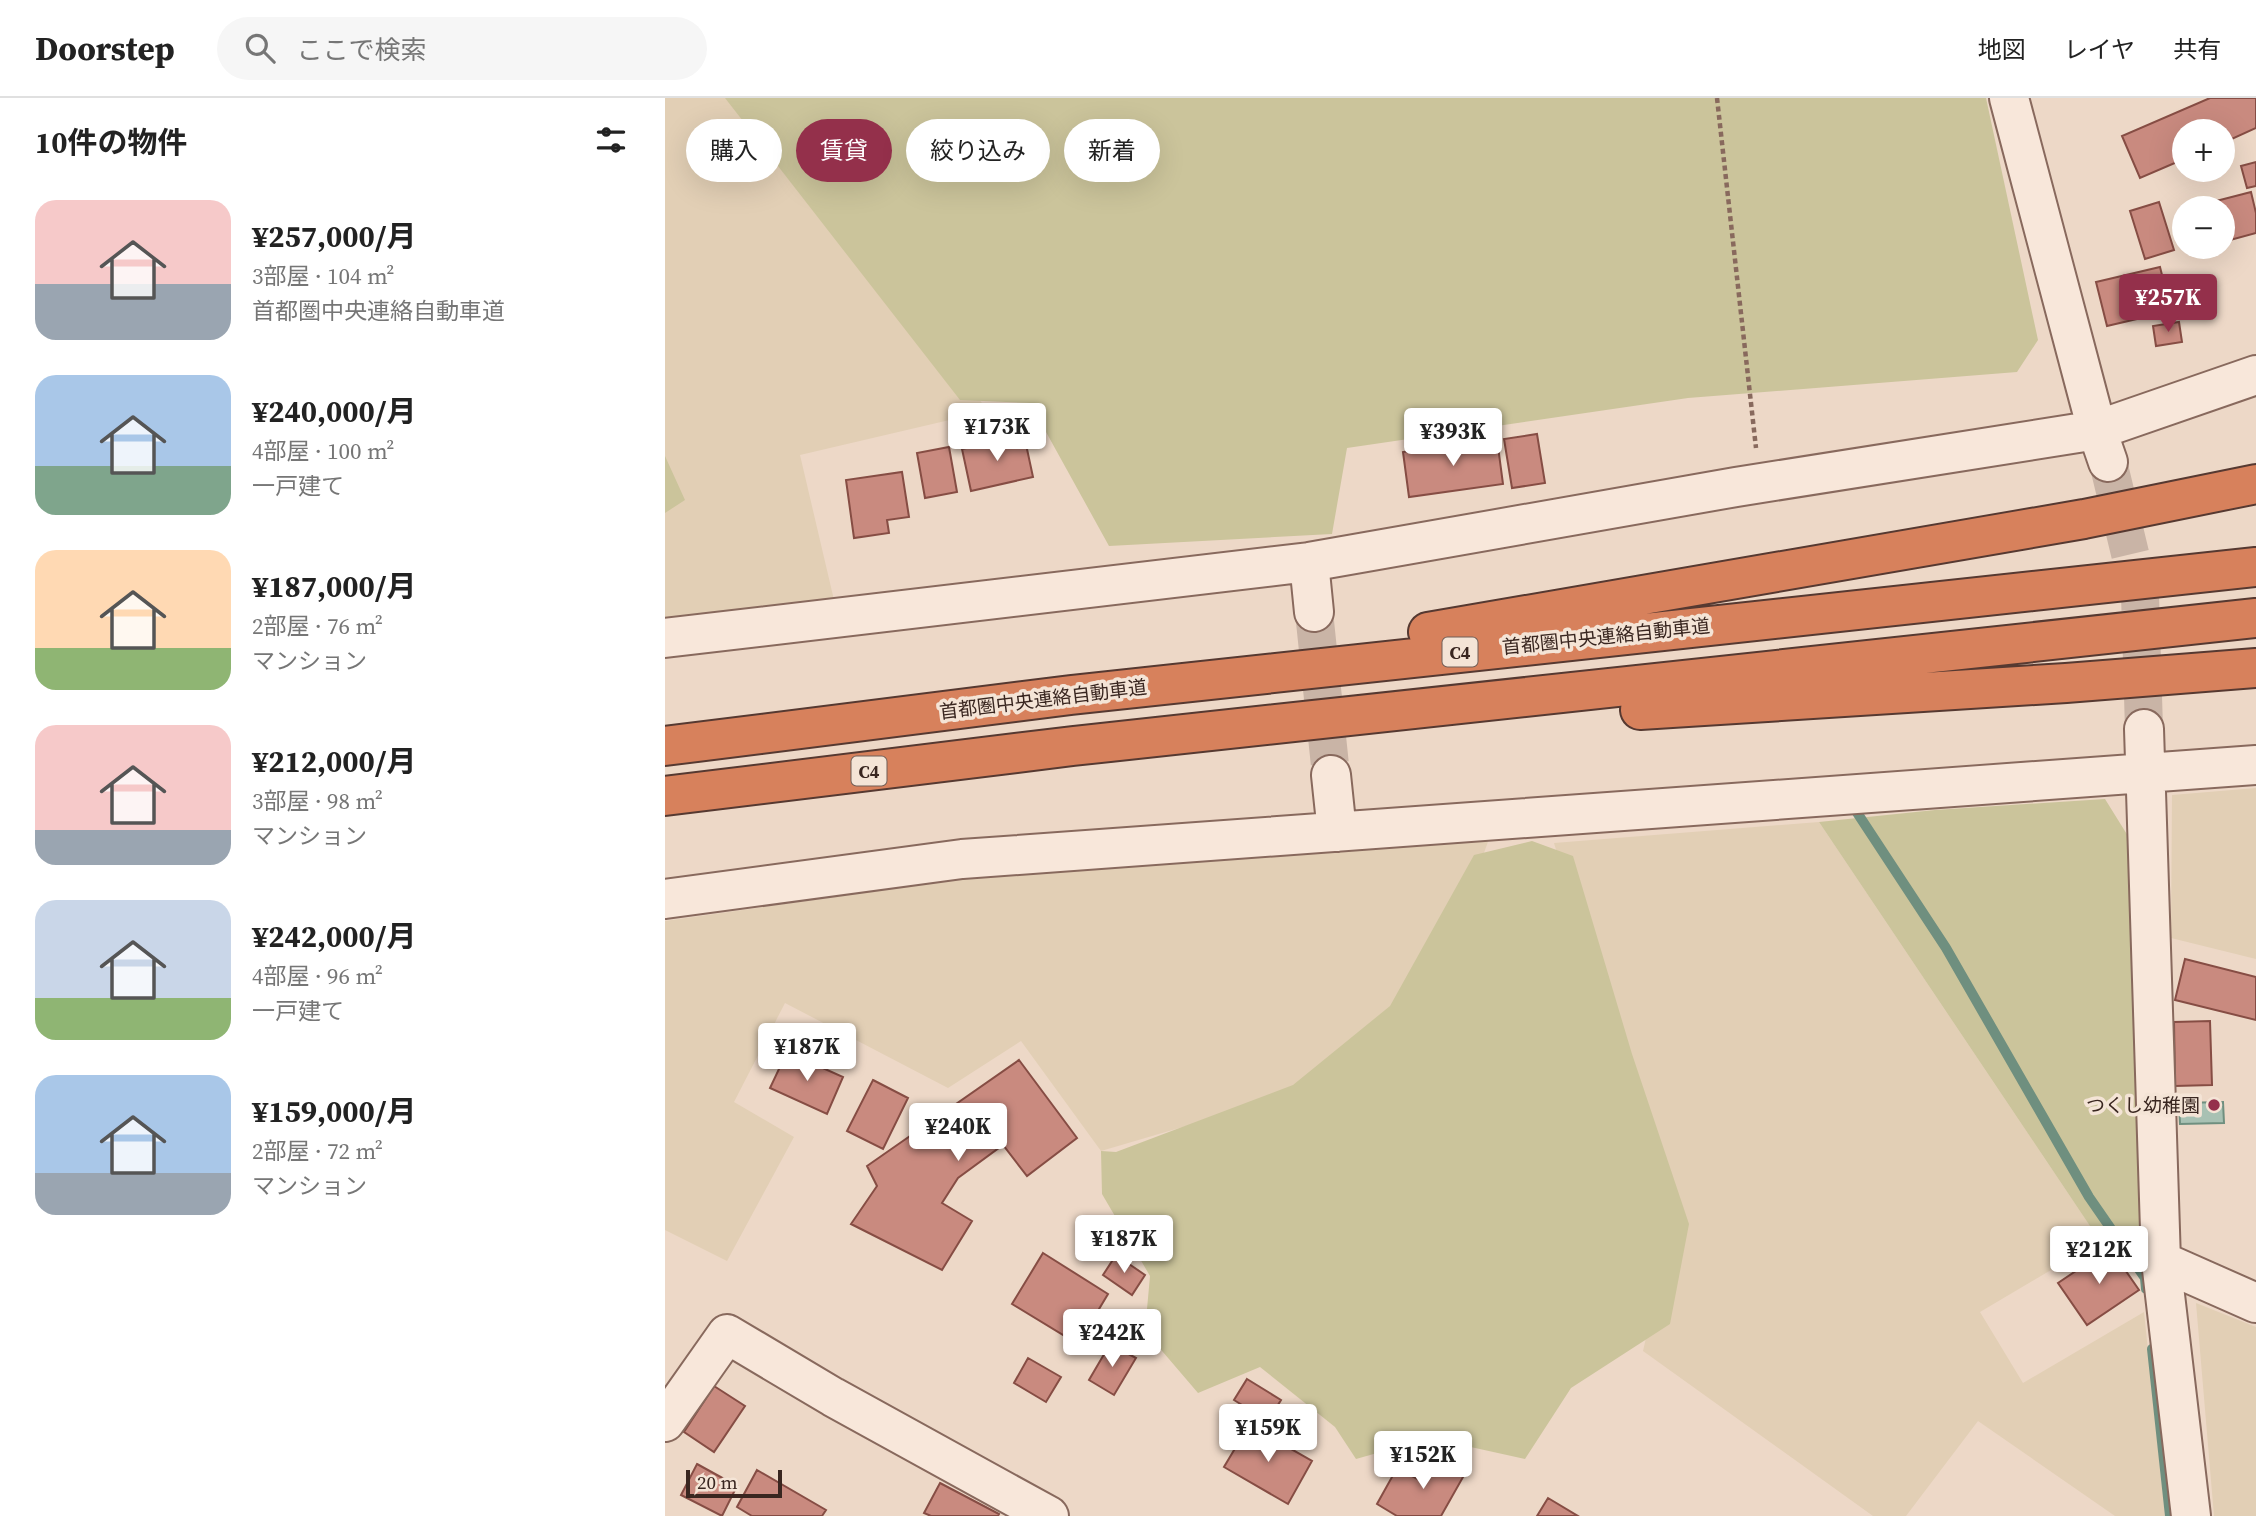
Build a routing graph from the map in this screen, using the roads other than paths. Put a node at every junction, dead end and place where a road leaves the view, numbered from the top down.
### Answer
1 (2009, 98) edge
2 (2256, 375) edge
3 (2103, 446) junction
4 (2256, 484) edge
5 (1309, 562) junction
6 (2256, 566) edge
7 (1314, 612) tunnel mouth
8 (2256, 618) edge
9 (665, 638) edge
10 (2256, 668) edge
11 (1071, 695) junction
12 (2144, 729) tunnel mouth
13 (665, 746) edge
14 (1073, 746) junction
15 (2256, 765) edge
16 (2145, 773) junction
17 (1331, 775) tunnel mouth
18 (665, 796) edge
19 (1336, 832) junction
20 (665, 899) edge
21 (2161, 1261) junction
22 (2256, 1303) edge
23 (665, 1422) edge
24 (1049, 1516) edge
25 (2191, 1516) edge

1 - 3 street
2 - 3 street
3 - 5 street
4 - 11 highway
5 - 7 street
5 - 9 street
6 - 11 highway, 首都圏中央連絡自動車道 / C4
8 - 14 highway, C4
10 - 14 highway
11 - 13 highway, 首都圏中央連絡自動車道 / C4
12 - 16 street
14 - 18 highway, C4
15 - 16 street
16 - 19 street
16 - 21 street
17 - 19 street
19 - 20 street
21 - 22 street
21 - 25 street
23 - 24 street

